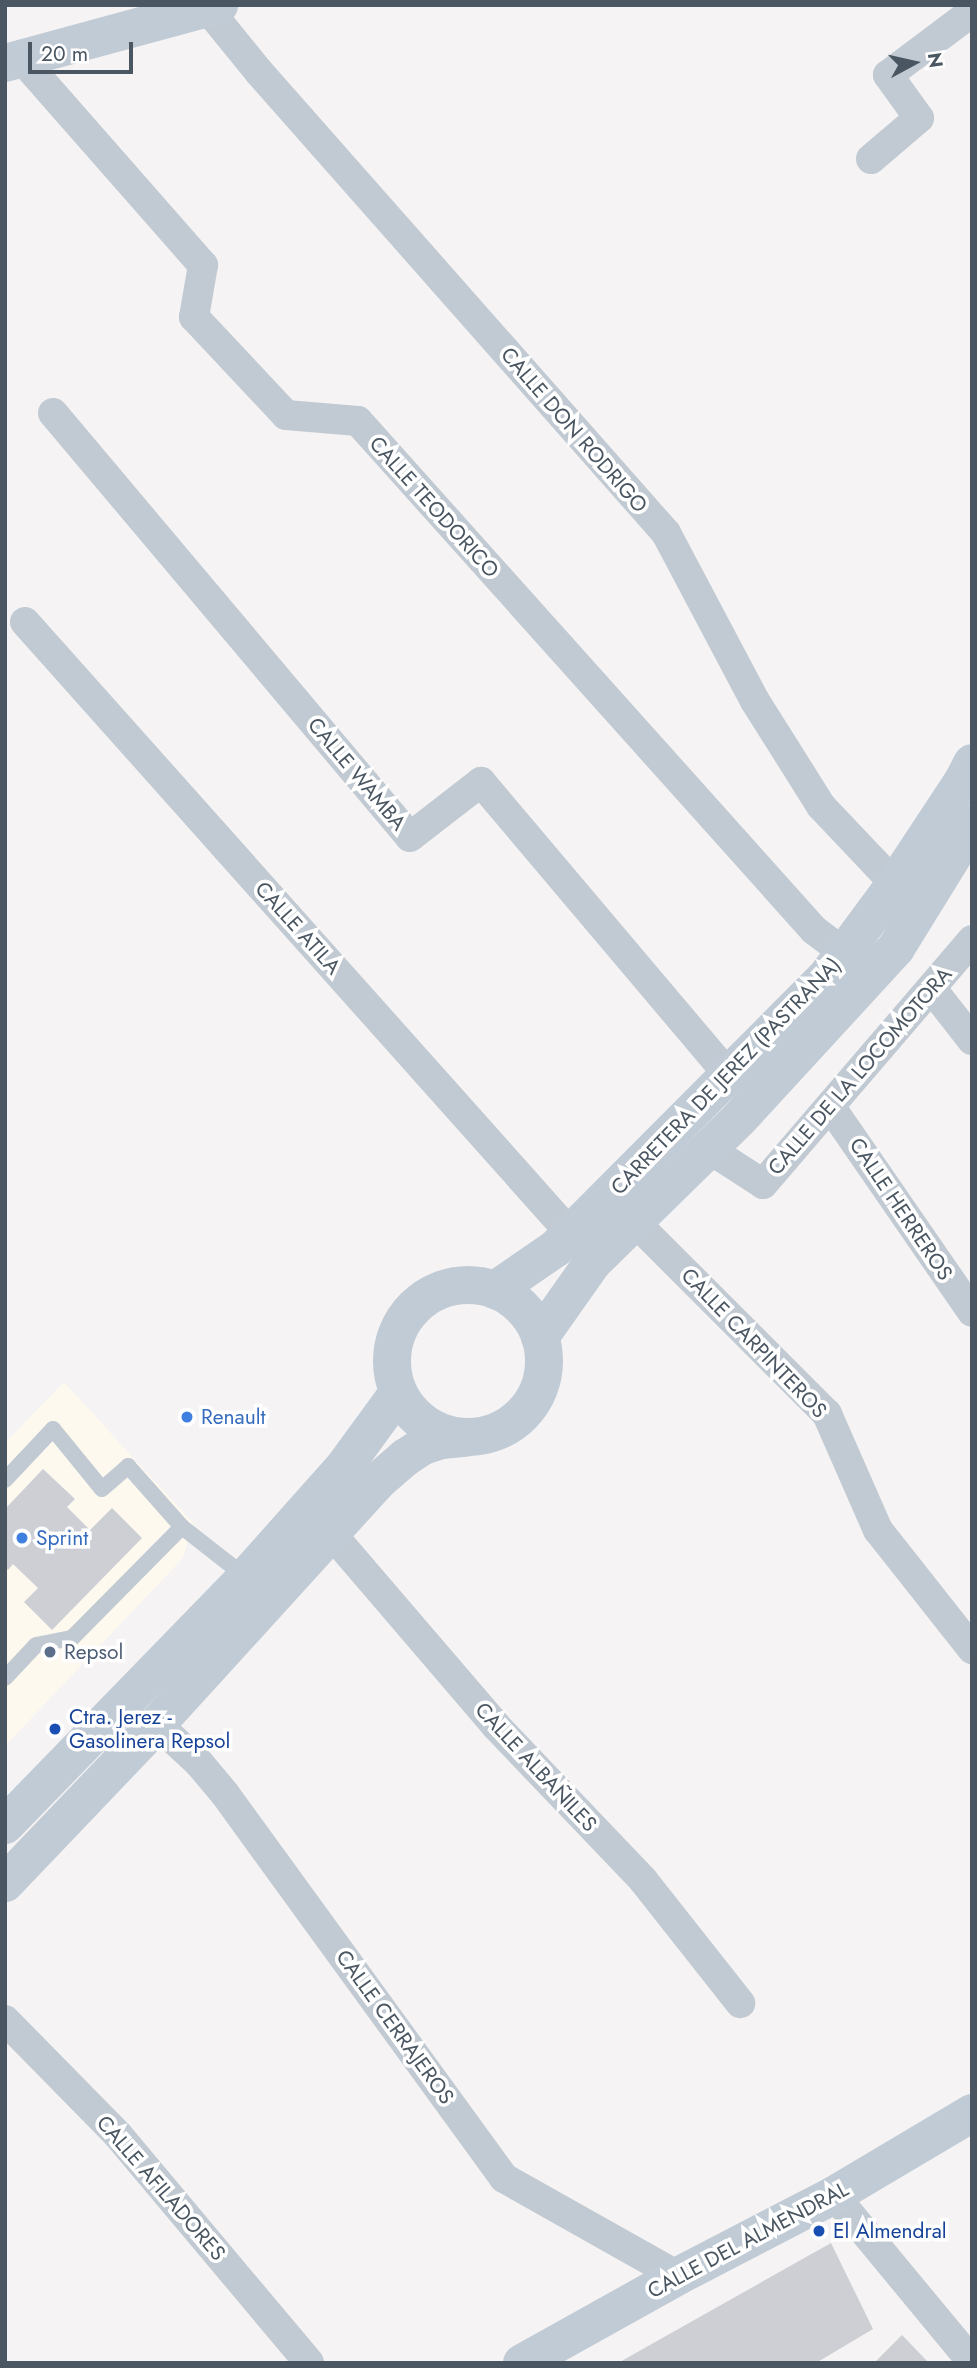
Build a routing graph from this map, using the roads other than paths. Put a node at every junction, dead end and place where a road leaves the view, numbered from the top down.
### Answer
1 (213, 7) edge
2 (972, 12) edge
3 (13, 61) edge
4 (871, 159) dead end
5 (53, 413) dead end
6 (25, 622) dead end
7 (972, 762) edge
8 (972, 825) edge
9 (895, 884) junction
10 (972, 940) edge
11 (845, 953) junction
12 (932, 989) junction
13 (972, 1040) edge
14 (729, 1075) junction
15 (831, 1106) junction
16 (709, 1149) junction
17 (635, 1222) junction
18 (571, 1234) junction
19 (495, 1290) junction
20 (972, 1312) edge
21 (540, 1337) junction
22 (398, 1393) junction
23 (465, 1438) junction
24 (5, 1480) edge
25 (183, 1527) junction
26 (330, 1532) junction
27 (246, 1577) junction
28 (972, 1649) edge
29 (5, 1678) edge
30 (158, 1724) junction
31 (5, 1825) edge
32 (5, 1883) edge
33 (740, 2003) dead end
34 (5, 2020) edge
35 (972, 2113) edge
36 (834, 2195) junction
37 (678, 2276) junction
38 (972, 2362) edge
39 (309, 2363) edge
40 (522, 2363) edge

1 - 3 main road
1 - 9 street, CALLE DON RODRIGO
2 - 4 street
3 - 11 street, CALLE TEODORICO
5 - 14 street, CALLE WAMBA
6 - 18 street, CALLE ATILA
7 - 9 main road, CARRETERA DE JEREZ (PASTRANA)
8 - 16 main road, CARRETERA DE JEREZ (PASTRANA)
9 - 11 main road, CARRETERA DE JEREZ (PASTRANA)
10 - 12 street, CALLE DE LA LOCOMOTORA
11 - 14 main road, CARRETERA DE JEREZ (PASTRANA)
12 - 13 street
12 - 15 street, CALLE DE LA LOCOMOTORA
14 - 18 main road, CARRETERA DE JEREZ (PASTRANA)
15 - 16 street, CALLE DE LA LOCOMOTORA
15 - 20 street, CALLE HERREROS
16 - 17 main road, CARRETERA DE JEREZ (PASTRANA)
17 - 21 main road, CARRETERA DE JEREZ (PASTRANA)
17 - 28 street, CALLE CARPINTEROS
18 - 19 main road, CARRETERA DE JEREZ (PASTRANA)
19 - 21 main road
19 - 22 main road
21 - 23 main road
22 - 23 main road
22 - 27 main road
23 - 26 main road
24 - 25 lane
25 - 27 lane
25 - 29 lane
26 - 30 main road
26 - 33 street, CALLE ALBAÑILES
27 - 31 main road
30 - 32 main road
30 - 37 street, CALLE CERRAJEROS
34 - 39 street, CALLE AFILADORES
35 - 36 main road, CALLE DEL ALMENDRAL
36 - 37 main road, CALLE DEL ALMENDRAL
36 - 38 street
37 - 40 main road, CALLE DEL ALMENDRAL

